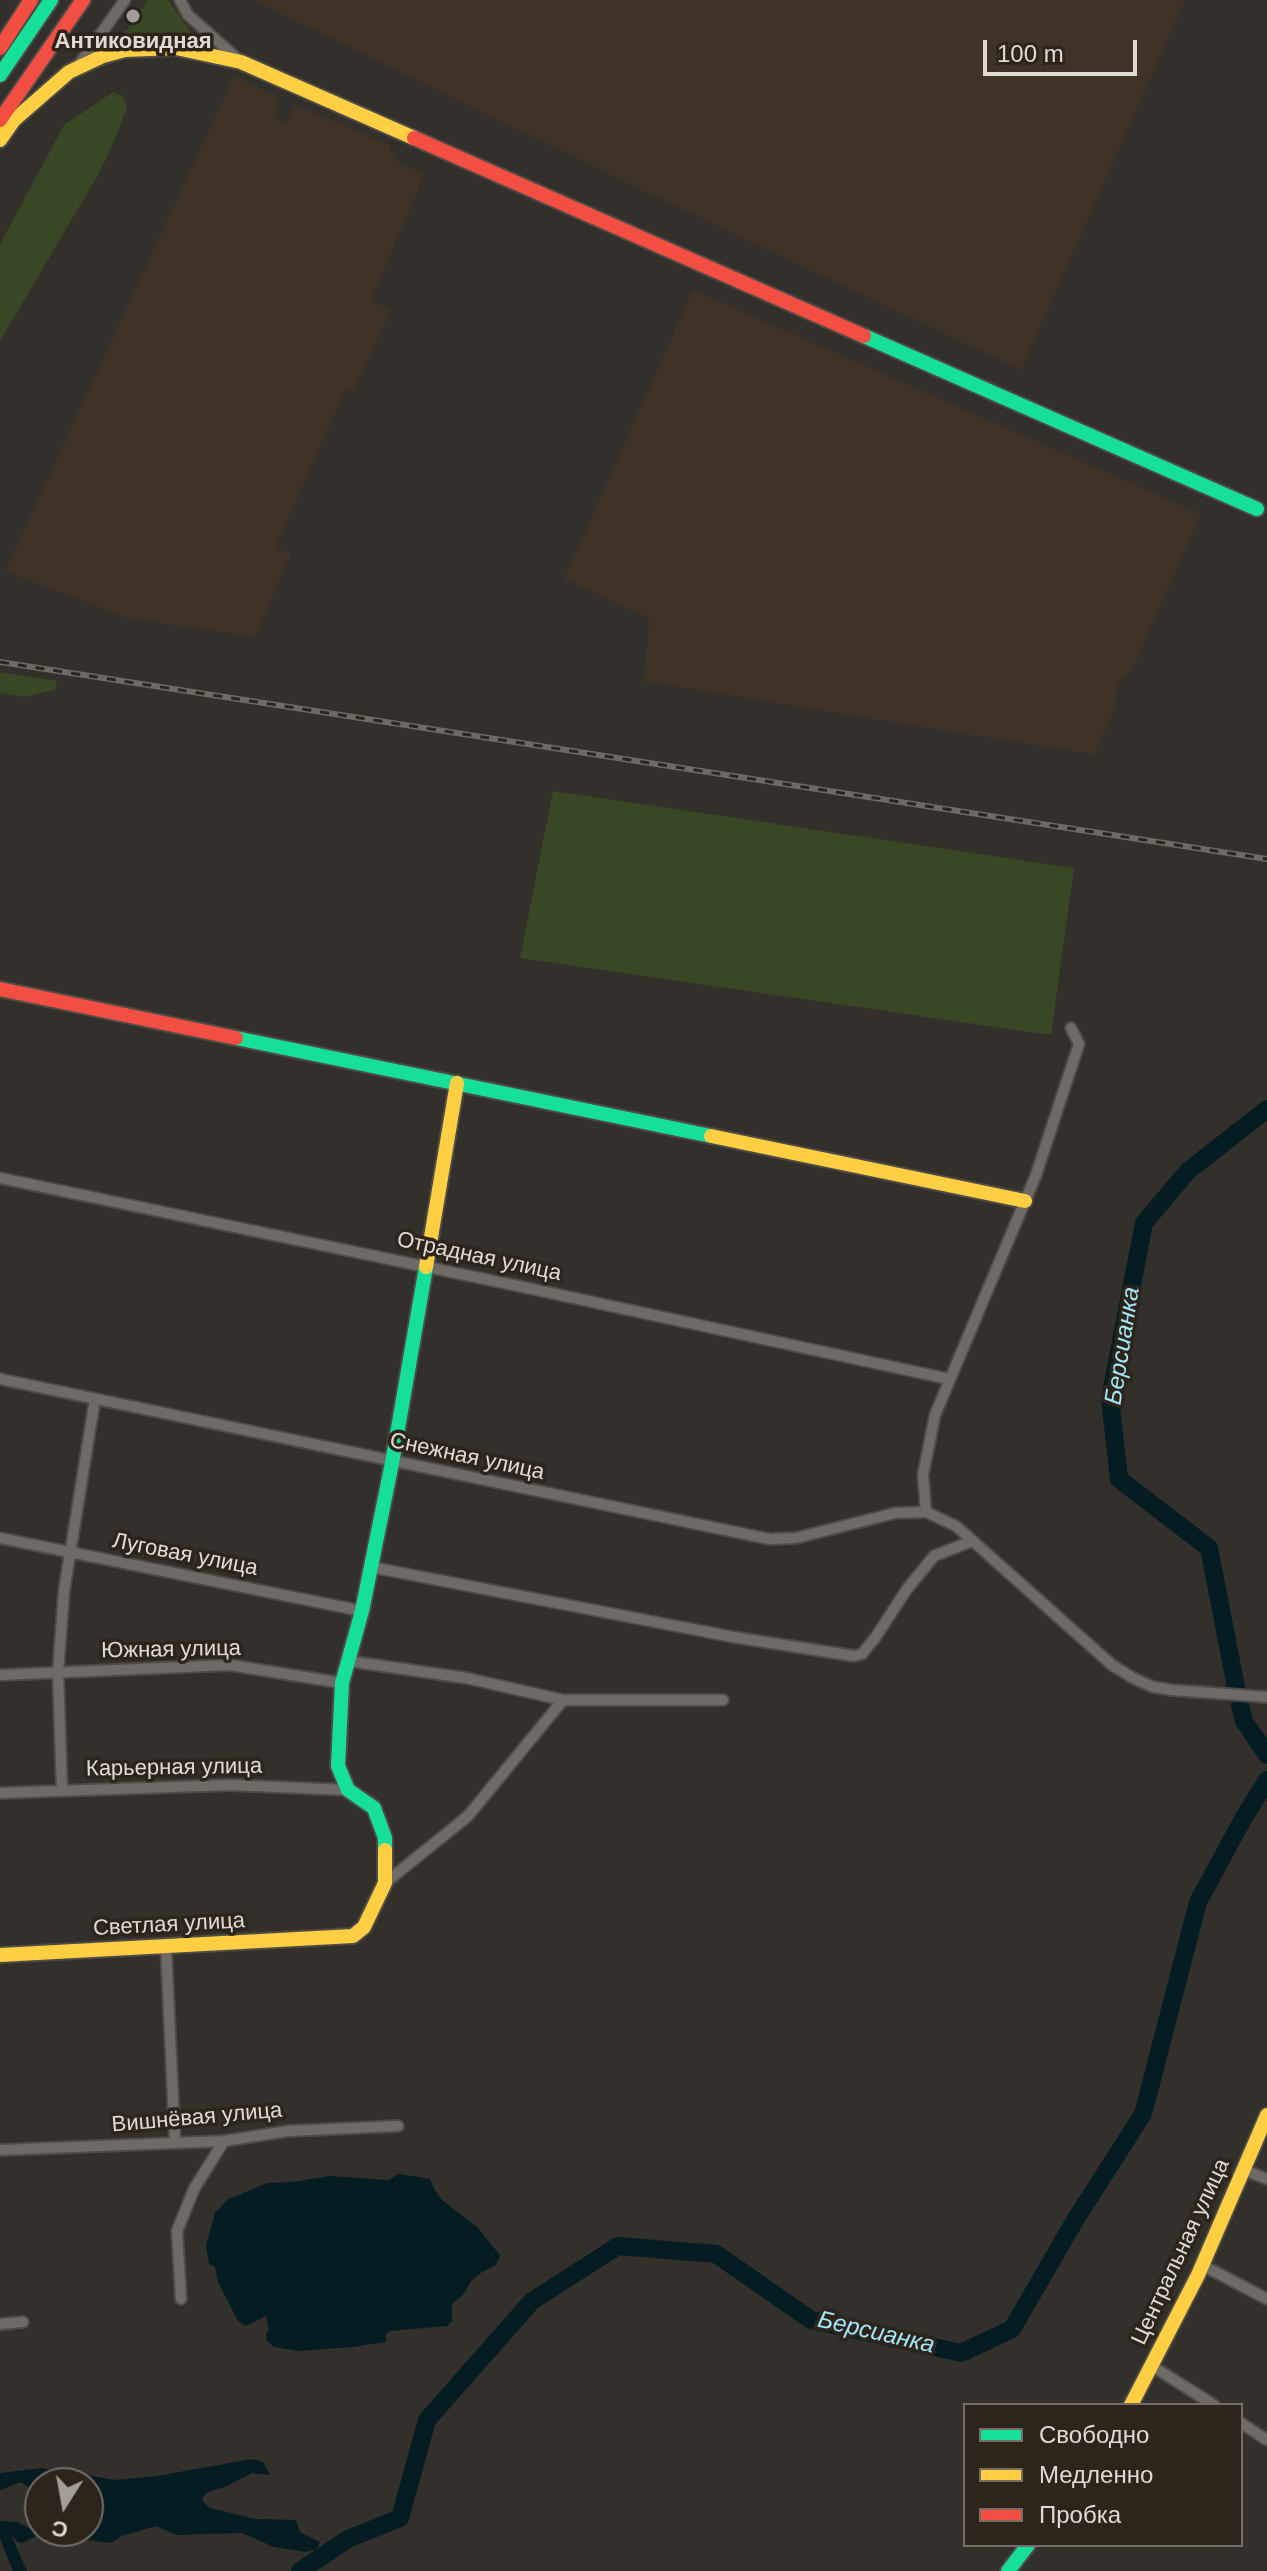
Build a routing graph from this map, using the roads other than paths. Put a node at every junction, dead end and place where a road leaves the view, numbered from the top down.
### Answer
1 (31, 0) edge
2 (51, 0) edge
3 (83, 0) edge
4 (125, 0) edge
5 (180, 0) edge
6 (0, 48) edge
7 (241, 62) junction
8 (69, 72) junction
9 (0, 75) edge
10 (0, 120) edge
11 (0, 140) edge
12 (1257, 509) dead end
13 (0, 989) edge
14 (1071, 1028) dead end
15 (457, 1083) junction
16 (0, 1178) edge
17 (1025, 1201) junction
18 (424, 1266) junction
19 (0, 1379) edge
20 (949, 1379) junction
21 (95, 1399) junction
22 (392, 1463) junction
23 (926, 1512) junction
24 (0, 1538) edge
25 (972, 1541) junction
26 (72, 1553) junction
27 (371, 1567) junction
28 (362, 1611) junction
29 (348, 1661) junction
30 (58, 1672) junction
31 (0, 1675) edge
32 (342, 1683) junction
33 (1267, 1697) edge
34 (563, 1700) junction
35 (723, 1700) dead end
36 (62, 1790) junction
37 (348, 1790) junction
38 (0, 1793) edge
39 (385, 1883) junction
40 (166, 1947) junction
41 (0, 1955) edge
42 (1267, 2115) edge
43 (398, 2126) dead end
44 (224, 2141) junction
45 (175, 2143) junction
46 (0, 2150) edge
47 (1244, 2170) junction
48 (1267, 2179) edge
49 (1202, 2265) junction
50 (181, 2299) dead end
51 (1267, 2299) edge
52 (23, 2322) dead end
53 (0, 2324) edge
54 (1152, 2366) junction
55 (1132, 2403) edge
56 (1211, 2403) edge
57 (1243, 2424) edge
58 (1267, 2440) edge
59 (1026, 2547) edge
60 (1008, 2571) edge

1 - 6 main road
2 - 9 main road
3 - 10 main road
4 - 8 street
5 - 7 street
7 - 8 main road
7 - 12 main road
8 - 11 main road
13 - 15 main road
14 - 17 street
15 - 17 main road
15 - 18 main road
16 - 18 street, Отрадная улица
17 - 20 street
18 - 20 street, Отрадная улица
18 - 22 main road
19 - 21 street, Снежная улица
20 - 23 street
21 - 22 street, Снежная улица
21 - 26 street
22 - 23 street, Снежная улица
22 - 27 main road
23 - 25 street
24 - 26 street, Луговая улица
25 - 27 street
25 - 33 street
26 - 28 street, Луговая улица
26 - 30 street
27 - 28 main road
28 - 29 main road
29 - 32 main road
29 - 34 street
30 - 31 street, Южная улица
30 - 32 street, Южная улица
30 - 36 street
32 - 37 main road
34 - 35 street
34 - 39 street
36 - 37 street, Карьерная улица
36 - 38 street, Карьерная улица
37 - 39 main road
39 - 40 main road, Светлая улица
40 - 41 main road, Светлая улица
40 - 45 street
42 - 47 main road, Центральная улица
43 - 44 street, Вишнёвая улица
44 - 45 street, Вишнёвая улица
44 - 50 street
45 - 46 street, Вишнёвая улица
47 - 48 street
47 - 49 main road, Центральная улица
49 - 51 street
49 - 54 main road, Центральная улица
52 - 53 street
54 - 55 main road, Центральная улица
54 - 56 street
57 - 58 street
59 - 60 main road

